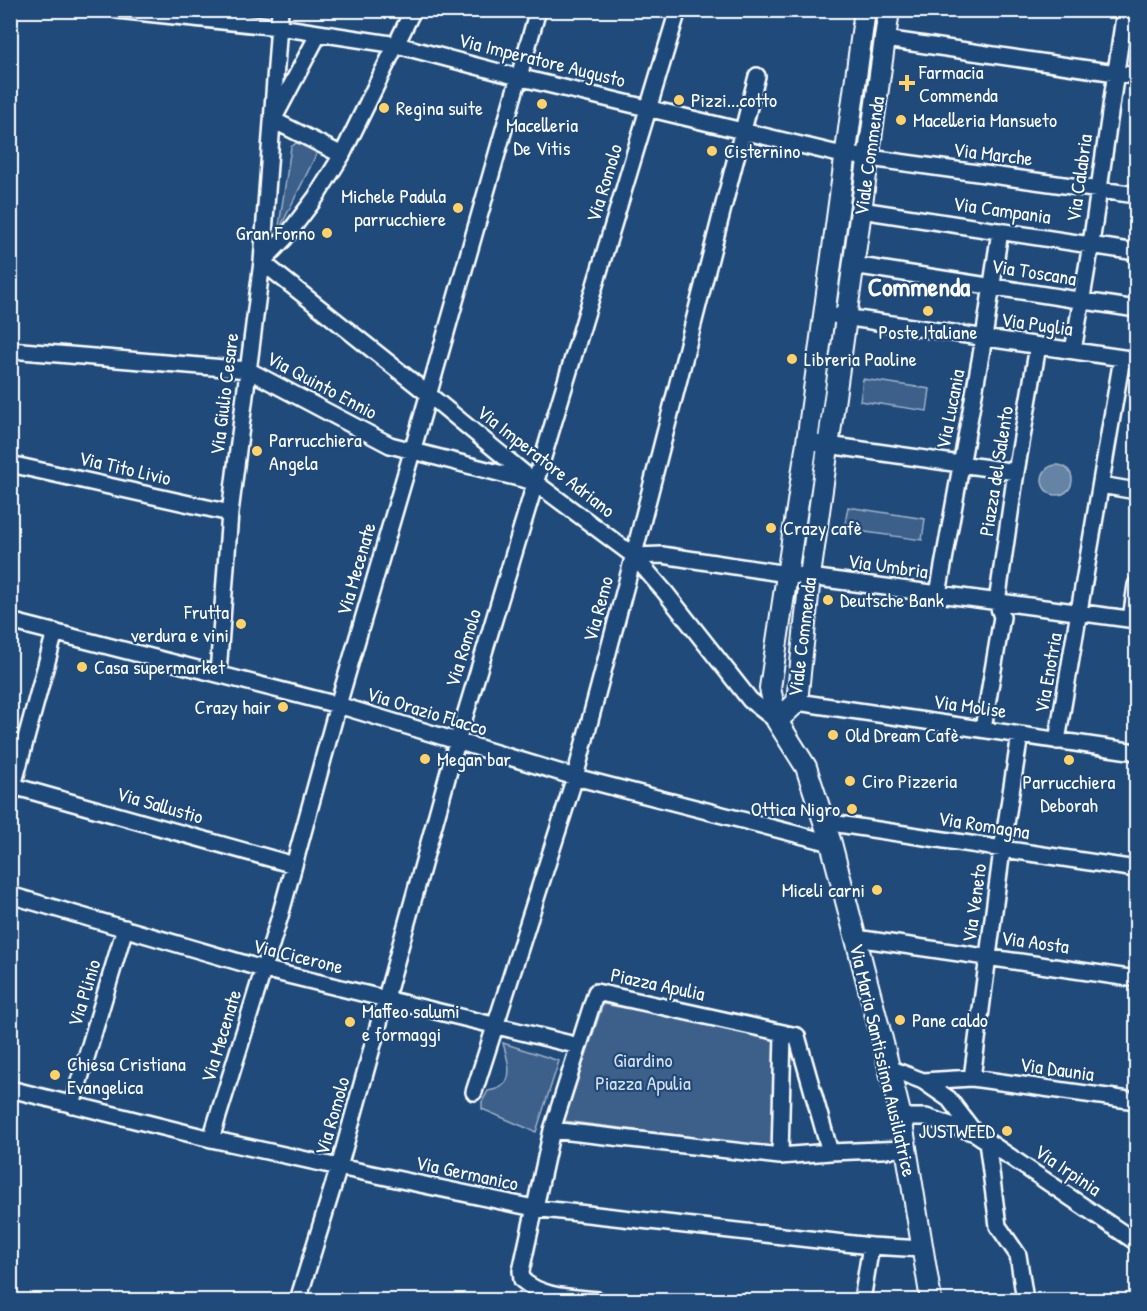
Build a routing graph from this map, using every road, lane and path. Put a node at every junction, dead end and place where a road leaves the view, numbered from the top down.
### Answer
1 (117, 10) edge
2 (280, 10) edge
3 (413, 10) edge
4 (538, 10) edge
5 (678, 10) edge
6 (865, 10) edge
7 (889, 10) edge
8 (1125, 10) edge
9 (279, 27) junction
10 (319, 33) junction
11 (885, 39) junction
12 (397, 45) junction
13 (1115, 73) junction
14 (757, 76) dead end
15 (1137, 76) edge
16 (518, 77) junction
17 (648, 108) junction
18 (273, 120) junction
19 (742, 130) junction
20 (342, 155) junction
21 (845, 155) junction
22 (868, 159) junction
23 (1098, 189) junction
24 (1137, 195) edge
25 (861, 210) junction
26 (1000, 231) junction
27 (1091, 244) junction
28 (1137, 252) edge
29 (262, 262) junction
30 (853, 265) junction
31 (992, 287) junction
32 (1082, 301) junction
33 (1137, 309) edge
34 (825, 314) junction
35 (846, 318) junction
36 (984, 338) junction
37 (1038, 346) junction
38 (10, 350) edge
39 (1073, 351) junction
40 (1129, 359) edge
41 (248, 370) junction
42 (428, 394) junction
43 (807, 442) junction
44 (830, 445) junction
45 (412, 452) junction
46 (10, 464) edge
47 (960, 464) junction
48 (1016, 472) junction
49 (536, 483) junction
50 (1101, 484) junction
51 (1137, 491) edge
52 (230, 513) junction
53 (634, 556) junction
54 (787, 574) junction
55 (810, 576) junction
56 (1137, 585) edge
57 (938, 594) junction
58 (997, 602) junction
59 (1080, 612) junction
60 (1134, 620) edge
61 (10, 621) edge
62 (55, 632) junction
63 (218, 673) junction
64 (797, 702) junction
65 (338, 705) junction
66 (777, 721) junction
67 (983, 729) junction
68 (1020, 735) junction
69 (1057, 741) junction
70 (457, 742) junction
71 (1137, 752) edge
72 (575, 777) junction
73 (12, 792) edge
74 (825, 822) junction
75 (831, 843) junction
76 (1002, 850) junction
77 (294, 865) junction
78 (1137, 869) edge
79 (10, 895) edge
80 (125, 928) junction
81 (856, 938) junction
82 (987, 956) junction
83 (263, 969) junction
84 (1137, 979) edge
85 (387, 999) junction
86 (496, 1025) junction
87 (783, 1033) junction
88 (579, 1046) junction
89 (889, 1068) junction
90 (972, 1078) junction
91 (923, 1081) junction
92 (10, 1089) edge
93 (474, 1092) dead end
94 (1137, 1101) edge
95 (72, 1105) junction
96 (900, 1117) junction
97 (552, 1130) junction
98 (981, 1137) junction
99 (211, 1138) junction
100 (905, 1149) junction
101 (830, 1152) junction
102 (780, 1156) junction
103 (339, 1167) junction
104 (534, 1208) junction
105 (1137, 1242) edge
106 (871, 1246) junction
107 (923, 1249) junction
108 (298, 1300) edge
109 (598, 1300) edge
110 (862, 1300) edge
111 (931, 1300) edge
112 (1025, 1300) edge

1 - 9 street, Via Imperatore Augusto
2 - 9 street, Via Giulio Cesare
3 - 12 street
4 - 16 street, Via Mecenate
5 - 17 street, Via Romolo
6 - 21 street, Viale Commenda
7 - 11 street, Viale Commenda
8 - 13 street, Via Calabria
9 - 10 street, Via Imperatore Augusto
9 - 18 street, Via Giulio Cesare
10 - 12 street, Via Imperatore Augusto
10 - 18 street, Via Giulio Cesare
11 - 13 street
11 - 22 street, Viale Commenda
12 - 16 street, Via Imperatore Augusto
12 - 20 street
13 - 15 street
13 - 23 street, Via Calabria
14 - 19 street
16 - 17 street, Via Imperatore Augusto
16 - 42 street, Via Mecenate
17 - 19 street, Via Imperatore Augusto
17 - 49 street, Via Romolo
18 - 20 street
18 - 29 street, Via Giulio Cesare
19 - 21 street, Via Imperatore Augusto
19 - 53 street, Via Remo
20 - 29 street
21 - 22 street, Via Marche
21 - 34 street, Viale Commenda
22 - 23 street, Via Marche
22 - 25 street, Viale Commenda
23 - 24 street, Via Marche
23 - 27 street, Via Calabria
25 - 26 street, Via Campania
25 - 30 street, Viale Commenda
26 - 27 street, Via Campania
26 - 31 street, Via Lucania
27 - 28 street, Via Campania
27 - 32 street, Via Calabria
29 - 41 street, Via Giulio Cesare
29 - 42 street, Via Imperatore Adriano
30 - 31 street, Via Toscana
30 - 35 street, Viale Commenda
31 - 32 street, Via Toscana
31 - 36 street, Via Lucania
32 - 33 street, Via Toscana
32 - 39 street, Via Calabria
34 - 35 street, Via Puglia
34 - 43 street, Viale Commenda
35 - 36 street, Via Puglia
35 - 44 street, Viale Commenda
36 - 37 street, Via Puglia
36 - 47 street, Via Lucania
37 - 39 street, Via Puglia
37 - 48 street, Piazza del Salento
38 - 41 street, Via Quinto Ennio
39 - 40 street, Via Puglia
40 - 50 street
41 - 45 street, Via Quinto Ennio
41 - 52 street, Via Giulio Cesare
42 - 45 street, Via Mecenate
42 - 49 street, Via Imperatore Adriano
43 - 44 street
43 - 54 street, Viale Commenda
44 - 47 street
44 - 55 street, Viale Commenda
45 - 49 street, Via Quinto Ennio
45 - 65 street, Via Mecenate
46 - 52 street, Via Tito Livio
47 - 48 street
47 - 57 street, Via Lucania
48 - 58 street, Piazza del Salento
49 - 53 street, Via Imperatore Adriano
49 - 70 street, Via Romolo
50 - 51 street
50 - 59 street
52 - 63 street, Via Giulio Cesare
53 - 54 street, Via Umbria
53 - 66 street, Via Imperatore Adriano
53 - 72 street, Via Remo
54 - 55 street, Via Umbria
54 - 66 street, Viale Commenda
55 - 57 street, Via Umbria
55 - 64 street, Viale Commenda
56 - 60 street
57 - 58 street, Via Umbria
58 - 59 street, Via Umbria
58 - 67 street, Piazza del Salento
59 - 60 street, Via Umbria
59 - 69 street, Via Enotria
61 - 62 street, Via Orazio Flacco
62 - 63 street, Via Orazio Flacco
62 - 73 street
63 - 65 street, Via Orazio Flacco
64 - 66 street, Viale Commenda
64 - 67 street, Via Molise
65 - 70 street, Via Orazio Flacco
65 - 77 street, Via Mecenate
66 - 74 street, Via Maria Santissima Ausiliatrice
67 - 68 street, Via Molise
68 - 69 street, Via Molise
68 - 76 street, Via Veneto
69 - 71 street, Via Molise
70 - 72 street, Via Orazio Flacco
70 - 85 street, Via Romolo
72 - 75 street, Via Orazio Flacco
72 - 86 street, Via Remo
73 - 77 street, Via Sallustio
74 - 75 street, Via Maria Santissima Ausiliatrice
74 - 76 street, Via Romagna
75 - 81 street, Via Maria Santissima Ausiliatrice
76 - 78 street, Via Romagna
76 - 82 street, Via Veneto
77 - 83 street, Via Mecenate
79 - 80 street, Via Cicerone
80 - 83 street, Via Cicerone
80 - 95 street, Via Plinio
81 - 82 street, Via Aosta
81 - 89 street, Via Maria Santissima Ausiliatrice
82 - 84 street, Via Aosta
82 - 90 street, Via Veneto
83 - 85 street, Via Cicerone
83 - 99 street, Via Mecenate
85 - 86 street, Via Cicerone
85 - 103 street, Via Romolo
86 - 88 street, Via Cicerone
86 - 93 street, Via Remo
87 - 88 street, Piazza Apulia
87 - 101 street
87 - 102 street
88 - 97 street, Piazza Apulia
89 - 91 street
89 - 96 street, Via Maria Santissima Ausiliatrice
90 - 91 street, Via Daunia
90 - 94 street, Via Daunia
91 - 98 street
92 - 95 street, Via Germanico
95 - 99 street, Via Germanico
96 - 98 street
96 - 100 street, Via Maria Santissima Ausiliatrice
97 - 102 street
97 - 104 street, Piazza Apulia
98 - 105 street, Via Irpinia
98 - 112 street
99 - 103 street, Via Germanico
100 - 101 street
100 - 107 street, Via Maria Santissima Ausiliatrice
101 - 102 street
103 - 104 street, Via Germanico
103 - 108 street, Via Romolo
104 - 106 street, Via Germanico
104 - 109 street, Piazza Apulia
106 - 107 street, Via Germanico
106 - 110 street
107 - 111 street, Via Maria Santissima Ausiliatrice

